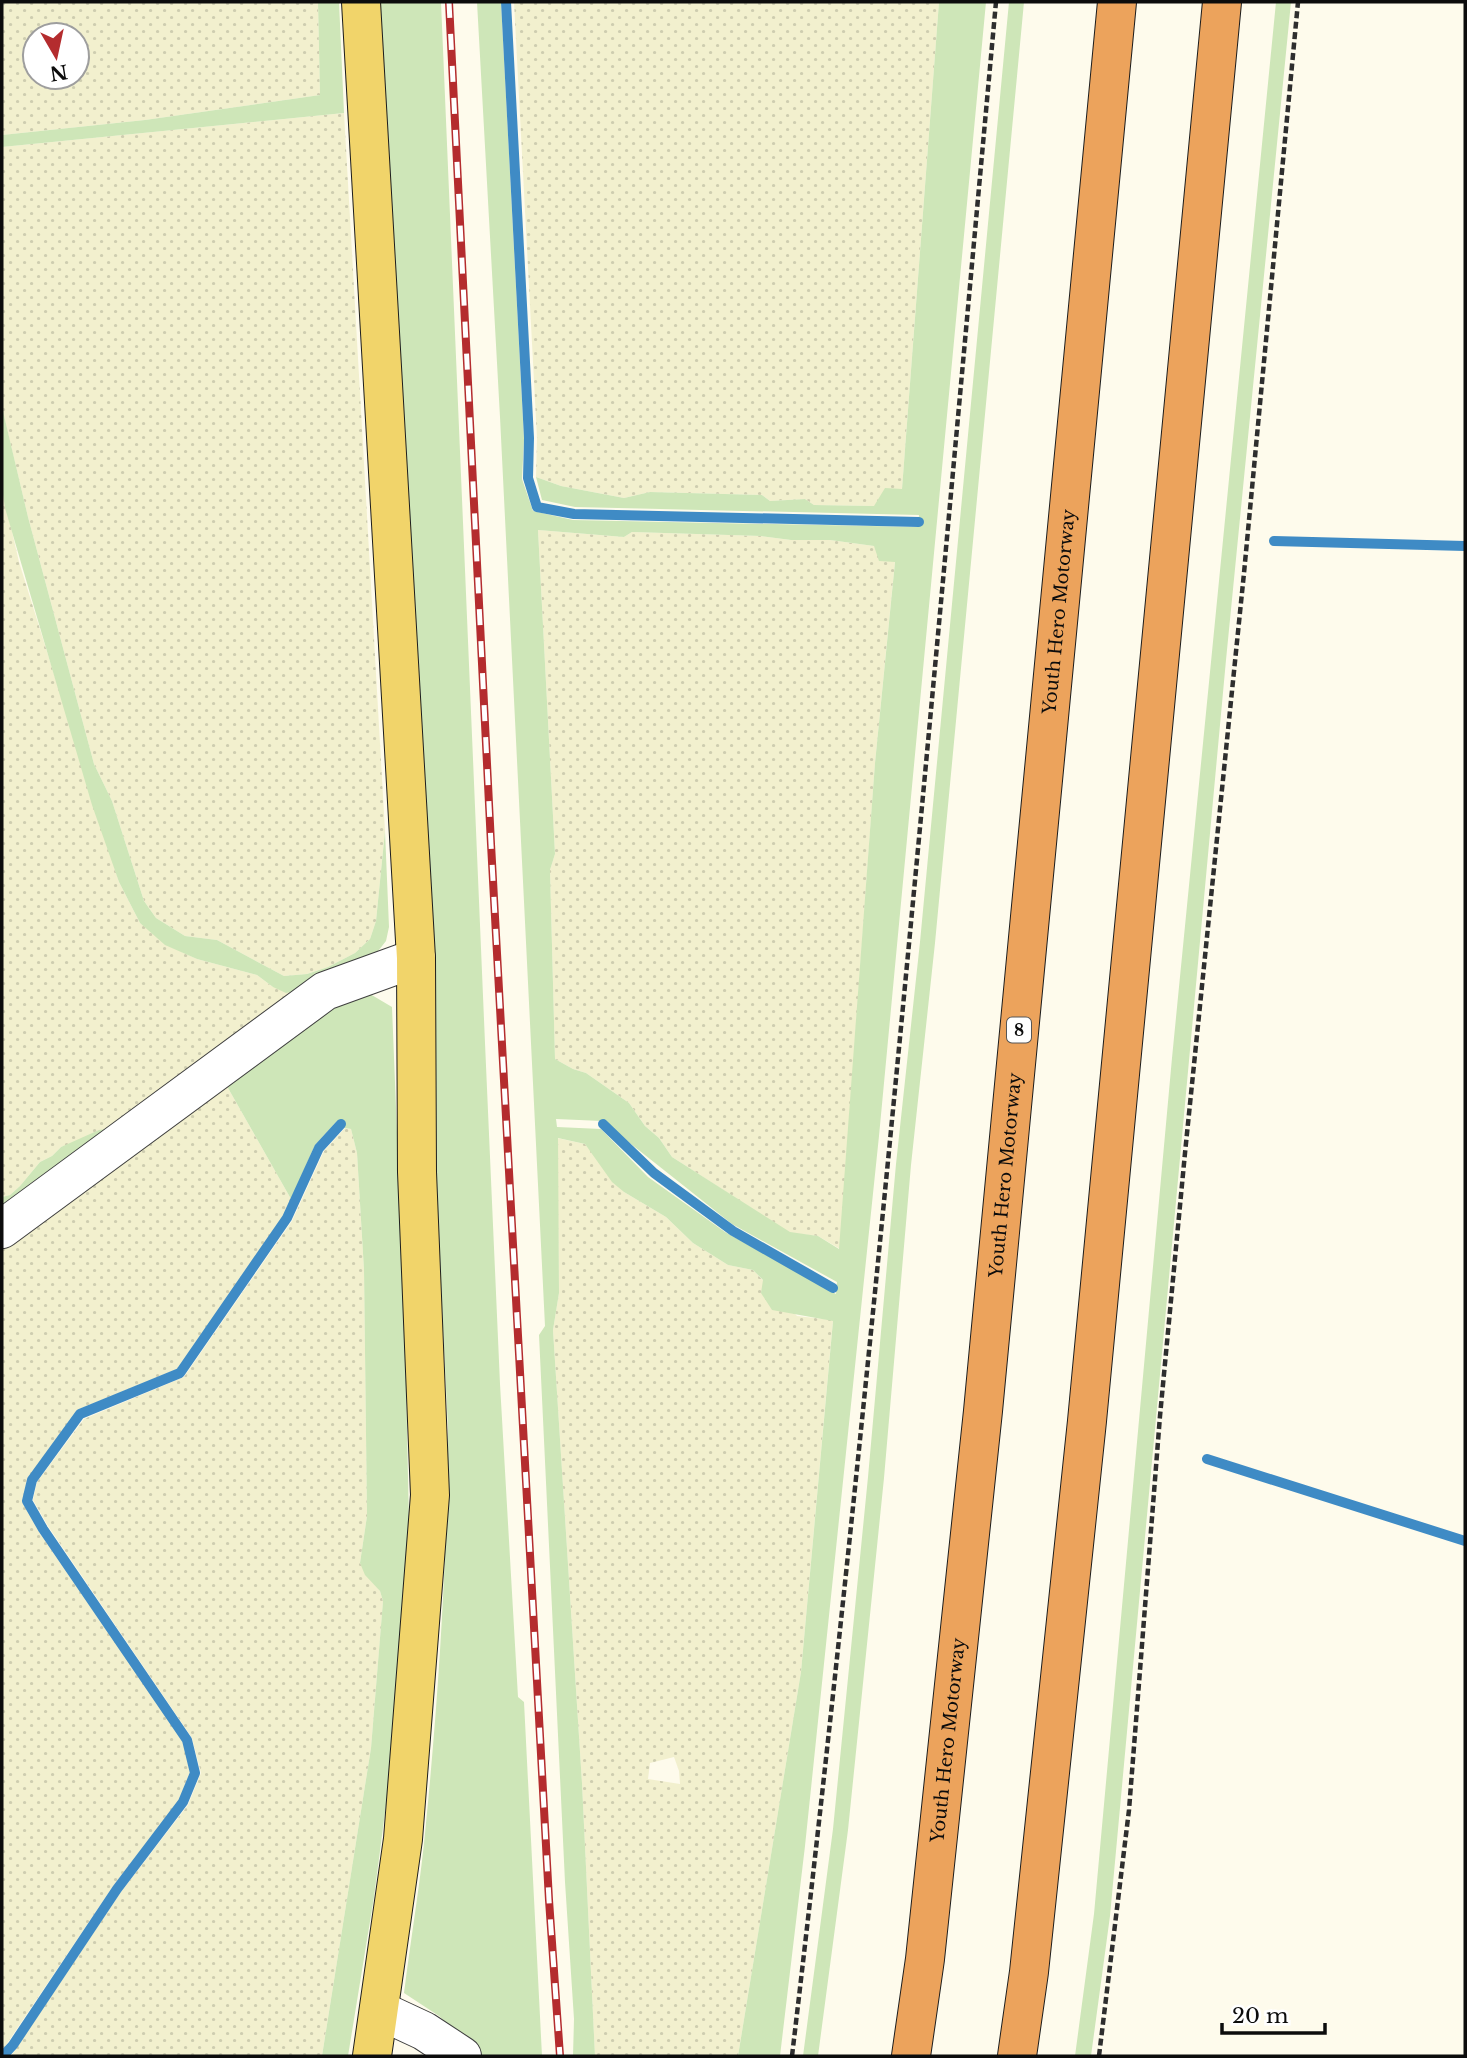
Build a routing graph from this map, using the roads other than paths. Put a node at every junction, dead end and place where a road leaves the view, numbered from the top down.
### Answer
1 (361, 2) edge
2 (1117, 2) edge
3 (1222, 2) edge
4 (416, 958) junction
5 (2, 1229) edge
6 (379, 2010) junction
7 (372, 2056) edge
8 (463, 2056) edge
9 (911, 2056) edge
10 (1017, 2056) edge

1 - 4 main road
2 - 9 highway, Youth Hero Motorway / 8
3 - 10 highway
4 - 5 street
4 - 6 main road
6 - 7 main road
6 - 8 street

